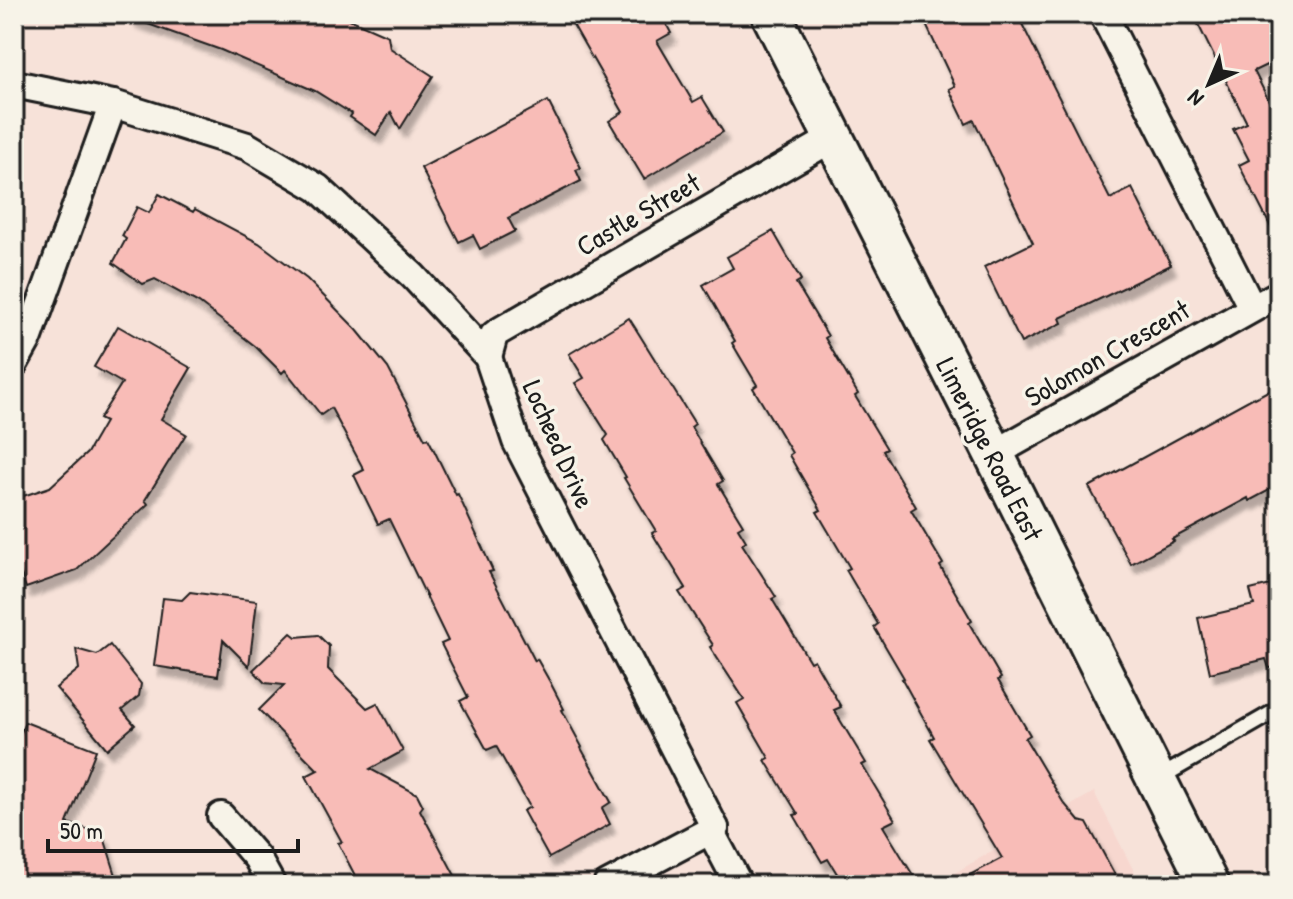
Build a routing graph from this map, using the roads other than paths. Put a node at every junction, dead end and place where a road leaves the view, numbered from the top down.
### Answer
1 (771, 14) edge
2 (1103, 14) edge
3 (14, 84) edge
4 (113, 104) junction
5 (833, 138) junction
6 (1279, 294) edge
7 (1252, 308) junction
8 (488, 357) junction
9 (14, 364) edge
10 (994, 454) junction
11 (1279, 709) edge
12 (1155, 780) junction
13 (221, 816) dead end
14 (715, 828) junction
15 (272, 885) edge
16 (607, 885) edge
17 (739, 885) edge
18 (1209, 885) edge

1 - 5 street, Limeridge Road East
2 - 7 street
3 - 4 street, Locheed Drive
4 - 8 street, Locheed Drive
4 - 9 street
5 - 8 street, Castle Street
5 - 10 street, Limeridge Road East
6 - 7 street, Solomon Crescent
7 - 10 street, Solomon Crescent
8 - 14 street, Locheed Drive
10 - 12 street, Limeridge Road East
11 - 12 lane
12 - 18 street, Limeridge Road East
13 - 15 street
14 - 16 street
14 - 17 street, Locheed Drive

